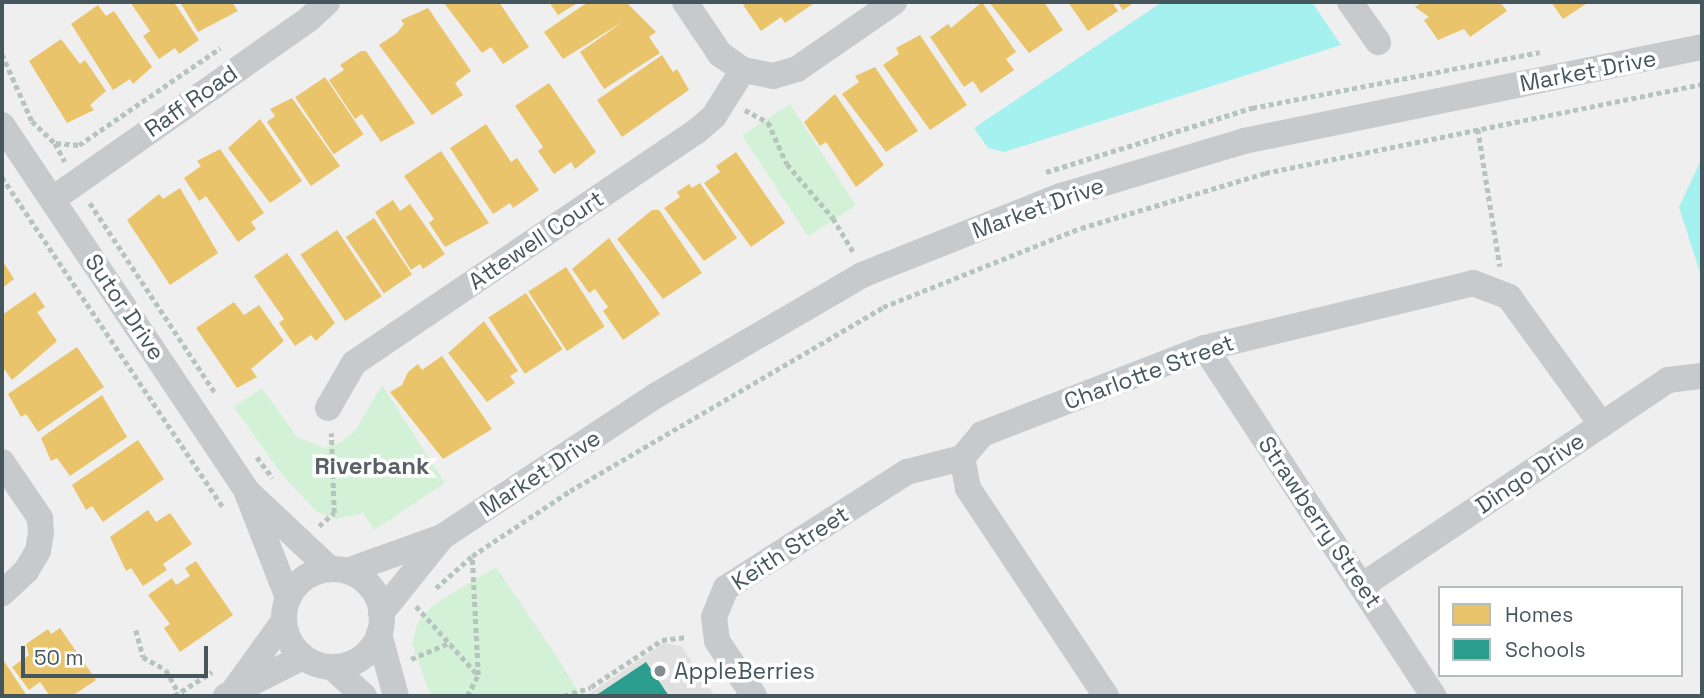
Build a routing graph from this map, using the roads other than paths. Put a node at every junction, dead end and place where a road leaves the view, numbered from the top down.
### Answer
1 (327, 2) edge
2 (685, 2) edge
3 (894, 2) edge
4 (1350, 2) edge
5 (1378, 42) dead end
6 (1702, 47) edge
7 (743, 70) junction
8 (2, 125) edge
9 (53, 199) junction
10 (1205, 348) junction
11 (1702, 376) edge
12 (328, 408) road end
13 (1602, 425) junction
14 (962, 458) junction
15 (2, 462) edge
16 (246, 490) junction
17 (442, 537) junction
18 (338, 570) junction
19 (1363, 585) junction
20 (2, 593) edge
21 (286, 609) junction
22 (380, 624) junction
23 (303, 657) junction
24 (332, 667) junction
25 (230, 694) edge
26 (364, 696) edge
27 (396, 696) edge
28 (754, 696) edge
29 (1106, 696) edge
30 (1434, 696) edge

1 - 9 street, Raff Road
2 - 7 street
3 - 7 street
4 - 5 street
6 - 17 street, Market Drive
7 - 12 street, Attewell Court
8 - 9 street, Sutor Drive
9 - 16 street, Sutor Drive
10 - 13 street, Charlotte Street
10 - 14 street, Charlotte Street
10 - 19 street, Strawberry Street
11 - 13 street, Dingo Drive
13 - 19 street, Dingo Drive
14 - 28 street, Keith Street
14 - 29 street
15 - 20 street
16 - 18 street, Sutor Drive
16 - 21 street, Sutor Drive
17 - 18 street, Market Drive
17 - 22 street, Market Drive
18 - 21 street
18 - 22 street
19 - 30 street, Strawberry Street
21 - 23 street
21 - 25 street
22 - 24 street
22 - 27 street
23 - 24 street
23 - 25 street
24 - 26 street

